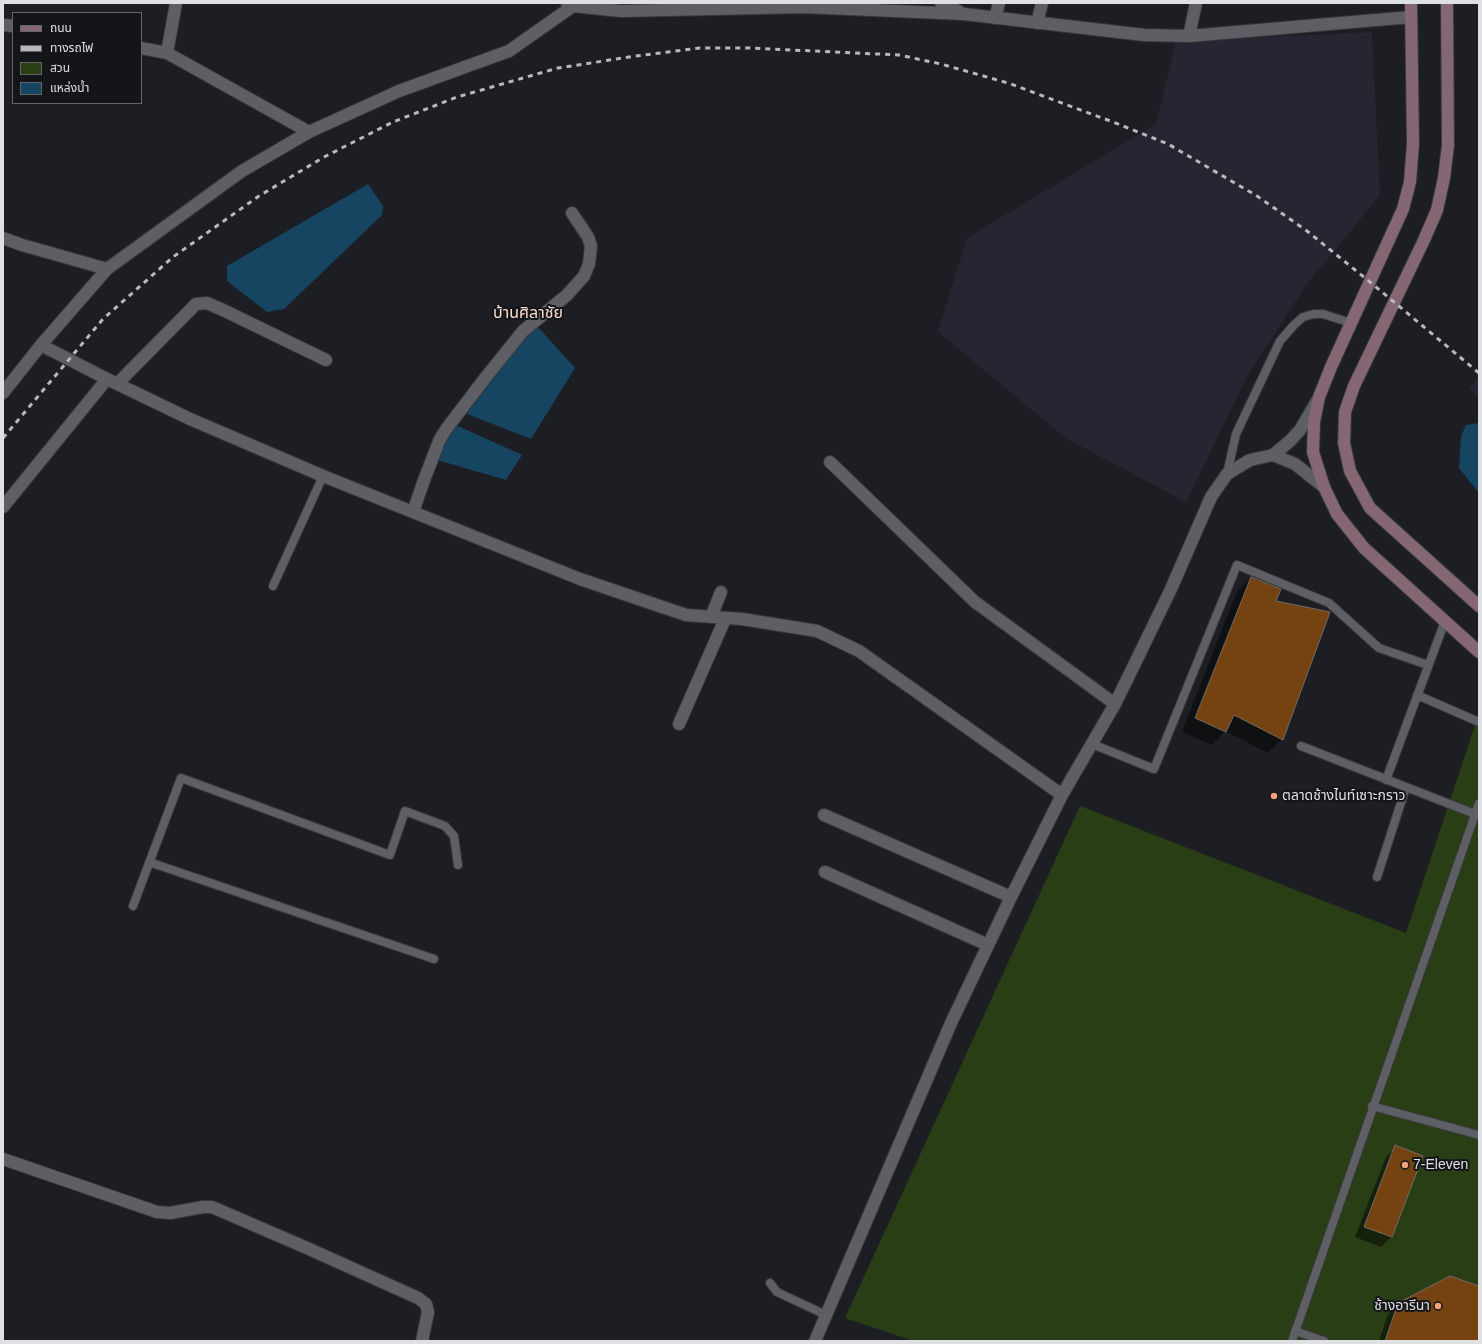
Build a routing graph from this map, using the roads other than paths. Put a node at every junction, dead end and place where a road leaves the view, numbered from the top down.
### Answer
1 (176, 3) edge
2 (941, 3) edge
3 (999, 3) edge
4 (1042, 3) edge
5 (1196, 3) edge
6 (1410, 3) edge
7 (1447, 3) edge
8 (570, 5) edge
9 (964, 14) junction
10 (1411, 17) junction
11 (995, 18) junction
12 (1037, 23) junction
13 (1188, 36) junction
14 (142, 48) edge
15 (167, 53) junction
16 (309, 132) junction
17 (572, 213) dead end
18 (3, 238) edge
19 (107, 269) junction
20 (1351, 323) junction
21 (41, 345) junction
22 (326, 360) dead end
23 (112, 382) junction
24 (3, 393) edge
25 (1320, 397) junction
26 (1273, 455) junction
27 (830, 462) dead end
28 (1226, 474) junction
29 (323, 476) junction
30 (1324, 487) junction
31 (3, 507) edge
32 (413, 512) junction
33 (274, 586) dead end
34 (721, 592) dead end
35 (1479, 606) edge
36 (711, 618) junction
37 (724, 618) junction
38 (1445, 621) junction
39 (1479, 652) edge
40 (1428, 665) junction
41 (1417, 695) junction
42 (1115, 704) junction
43 (1479, 722) edge
44 (679, 724) dead end
45 (1092, 744) junction
46 (1301, 746) dead end
47 (1386, 780) junction
48 (1406, 787) junction
49 (1062, 795) junction
50 (1479, 803) edge
51 (1475, 814) junction
52 (824, 815) dead end
53 (149, 862) junction
54 (458, 865) dead end
55 (825, 872) dead end
56 (1377, 877) dead end
57 (1011, 897) junction
58 (133, 906) dead end
59 (988, 945) junction
60 (434, 959) dead end
61 (1372, 1106) junction
62 (1479, 1135) edge
63 (3, 1159) edge
64 (770, 1283) dead end
65 (826, 1315) junction
66 (1295, 1331) junction
67 (422, 1341) edge
68 (815, 1341) edge
69 (1292, 1341) edge
70 (1324, 1341) edge

1 - 15 street
2 - 9 street
3 - 11 street
4 - 12 street
5 - 13 street
6 - 10 main road
7 - 35 main road
8 - 9 street
8 - 16 street
9 - 11 street
10 - 13 street
10 - 20 main road
11 - 12 street
12 - 13 street
14 - 15 street
15 - 16 street
16 - 19 street
17 - 32 street
18 - 19 street
19 - 21 street
20 - 25 main road
20 - 28 lane
21 - 23 street
21 - 24 street
22 - 23 street
23 - 29 street
23 - 31 street
25 - 26 street
25 - 30 main road
26 - 28 street
26 - 30 street
27 - 42 street
28 - 42 street
29 - 32 street
29 - 33 lane
30 - 38 main road
32 - 36 street
34 - 36 street
36 - 37 street
37 - 44 street
37 - 49 street
38 - 39 main road
38 - 40 lane
40 - 41 lane
40 - 45 lane
41 - 43 lane
41 - 47 lane
42 - 45 street
45 - 49 street
46 - 47 lane
47 - 48 lane
48 - 51 lane
48 - 56 lane
49 - 57 street
50 - 51 lane
51 - 61 lane
52 - 57 street
53 - 54 lane
53 - 58 lane
53 - 60 lane
55 - 59 street
57 - 59 street
59 - 65 street
61 - 62 lane
61 - 66 lane
63 - 67 street
64 - 65 lane
65 - 68 street
66 - 69 lane
66 - 70 lane

